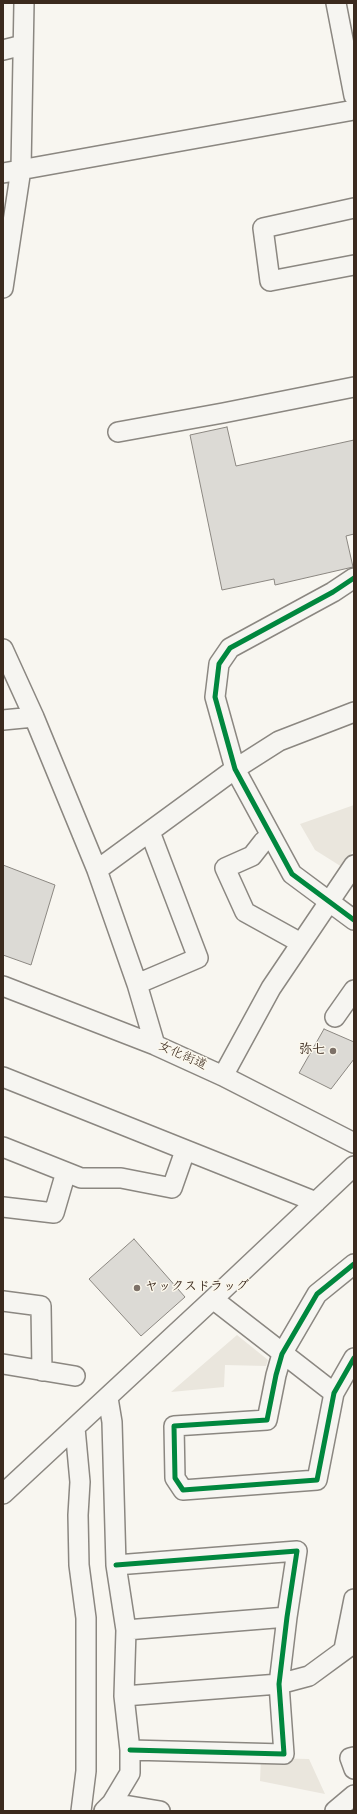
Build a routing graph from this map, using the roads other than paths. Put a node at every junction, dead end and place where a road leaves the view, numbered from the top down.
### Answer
1 (24, 3) edge
2 (336, 3) edge
3 (23, 46) junction
4 (3, 50) edge
5 (354, 96) edge
6 (354, 110) edge
7 (12, 171) edge
8 (354, 208) edge
9 (354, 265) edge
10 (3, 288) edge
11 (354, 386) edge
12 (118, 432) dead end
13 (354, 578) edge
14 (3, 649) edge
15 (354, 712) edge
16 (34, 717) junction
17 (3, 720) edge
18 (235, 769) junction
19 (150, 832) junction
20 (271, 835) junction
21 (354, 865) edge
22 (97, 870) junction
23 (329, 902) junction
24 (354, 920) edge
25 (300, 943) junction
26 (137, 984) junction
27 (3, 986) edge
28 (354, 990) edge
29 (335, 1018) dead end
30 (155, 1045) junction
31 (223, 1076) junction
32 (3, 1077) edge
33 (354, 1143) edge
34 (3, 1147) edge
35 (185, 1151) junction
36 (354, 1166) edge
37 (66, 1172) junction
38 (316, 1202) junction
39 (3, 1207) edge
40 (354, 1264) edge
41 (213, 1299) junction
42 (3, 1301) edge
43 (282, 1354) junction
44 (354, 1358) edge
45 (3, 1364) edge
46 (42, 1371) junction
47 (75, 1376) dead end
48 (334, 1393) junction
49 (108, 1398) junction
50 (75, 1428) junction
51 (3, 1494) edge
52 (116, 1565) junction
53 (354, 1599) edge
54 (287, 1617) junction
55 (126, 1630) junction
56 (349, 1646) edge
57 (279, 1684) junction
58 (124, 1696) junction
59 (130, 1750) junction
60 (354, 1757) edge
61 (354, 1769) edge
62 (354, 1795) edge
63 (108, 1807) edge
64 (81, 1811) edge
65 (160, 1811) edge
66 (335, 1811) edge

1 - 3 street
2 - 5 street
3 - 4 street
3 - 7 street
6 - 7 street
7 - 10 street
8 - 9 street
11 - 12 street
13 - 18 street
14 - 16 street
15 - 18 street
16 - 17 street
16 - 22 street
18 - 19 street
18 - 20 street
19 - 22 street
19 - 26 street
20 - 23 street
20 - 25 street
21 - 23 street
22 - 26 street
23 - 24 street
23 - 25 street
25 - 31 street
26 - 30 street
27 - 30 street, 女化街道
28 - 29 street
30 - 31 street, 女化街道
31 - 33 street, 女化街道
32 - 35 street
34 - 37 street
35 - 37 street
35 - 38 street
36 - 38 street
37 - 39 street
38 - 41 street
40 - 43 street
41 - 43 street
41 - 49 street
42 - 46 street
43 - 48 street
43 - 48 street
44 - 48 street
45 - 46 street
46 - 47 street
49 - 50 street
49 - 52 street
50 - 51 street
50 - 64 street
52 - 54 street
52 - 55 street
53 - 56 street
54 - 55 street
54 - 57 street
55 - 58 street
56 - 57 street
57 - 58 street
57 - 59 street
58 - 59 street
59 - 63 street
60 - 61 street
62 - 66 street
63 - 65 street

